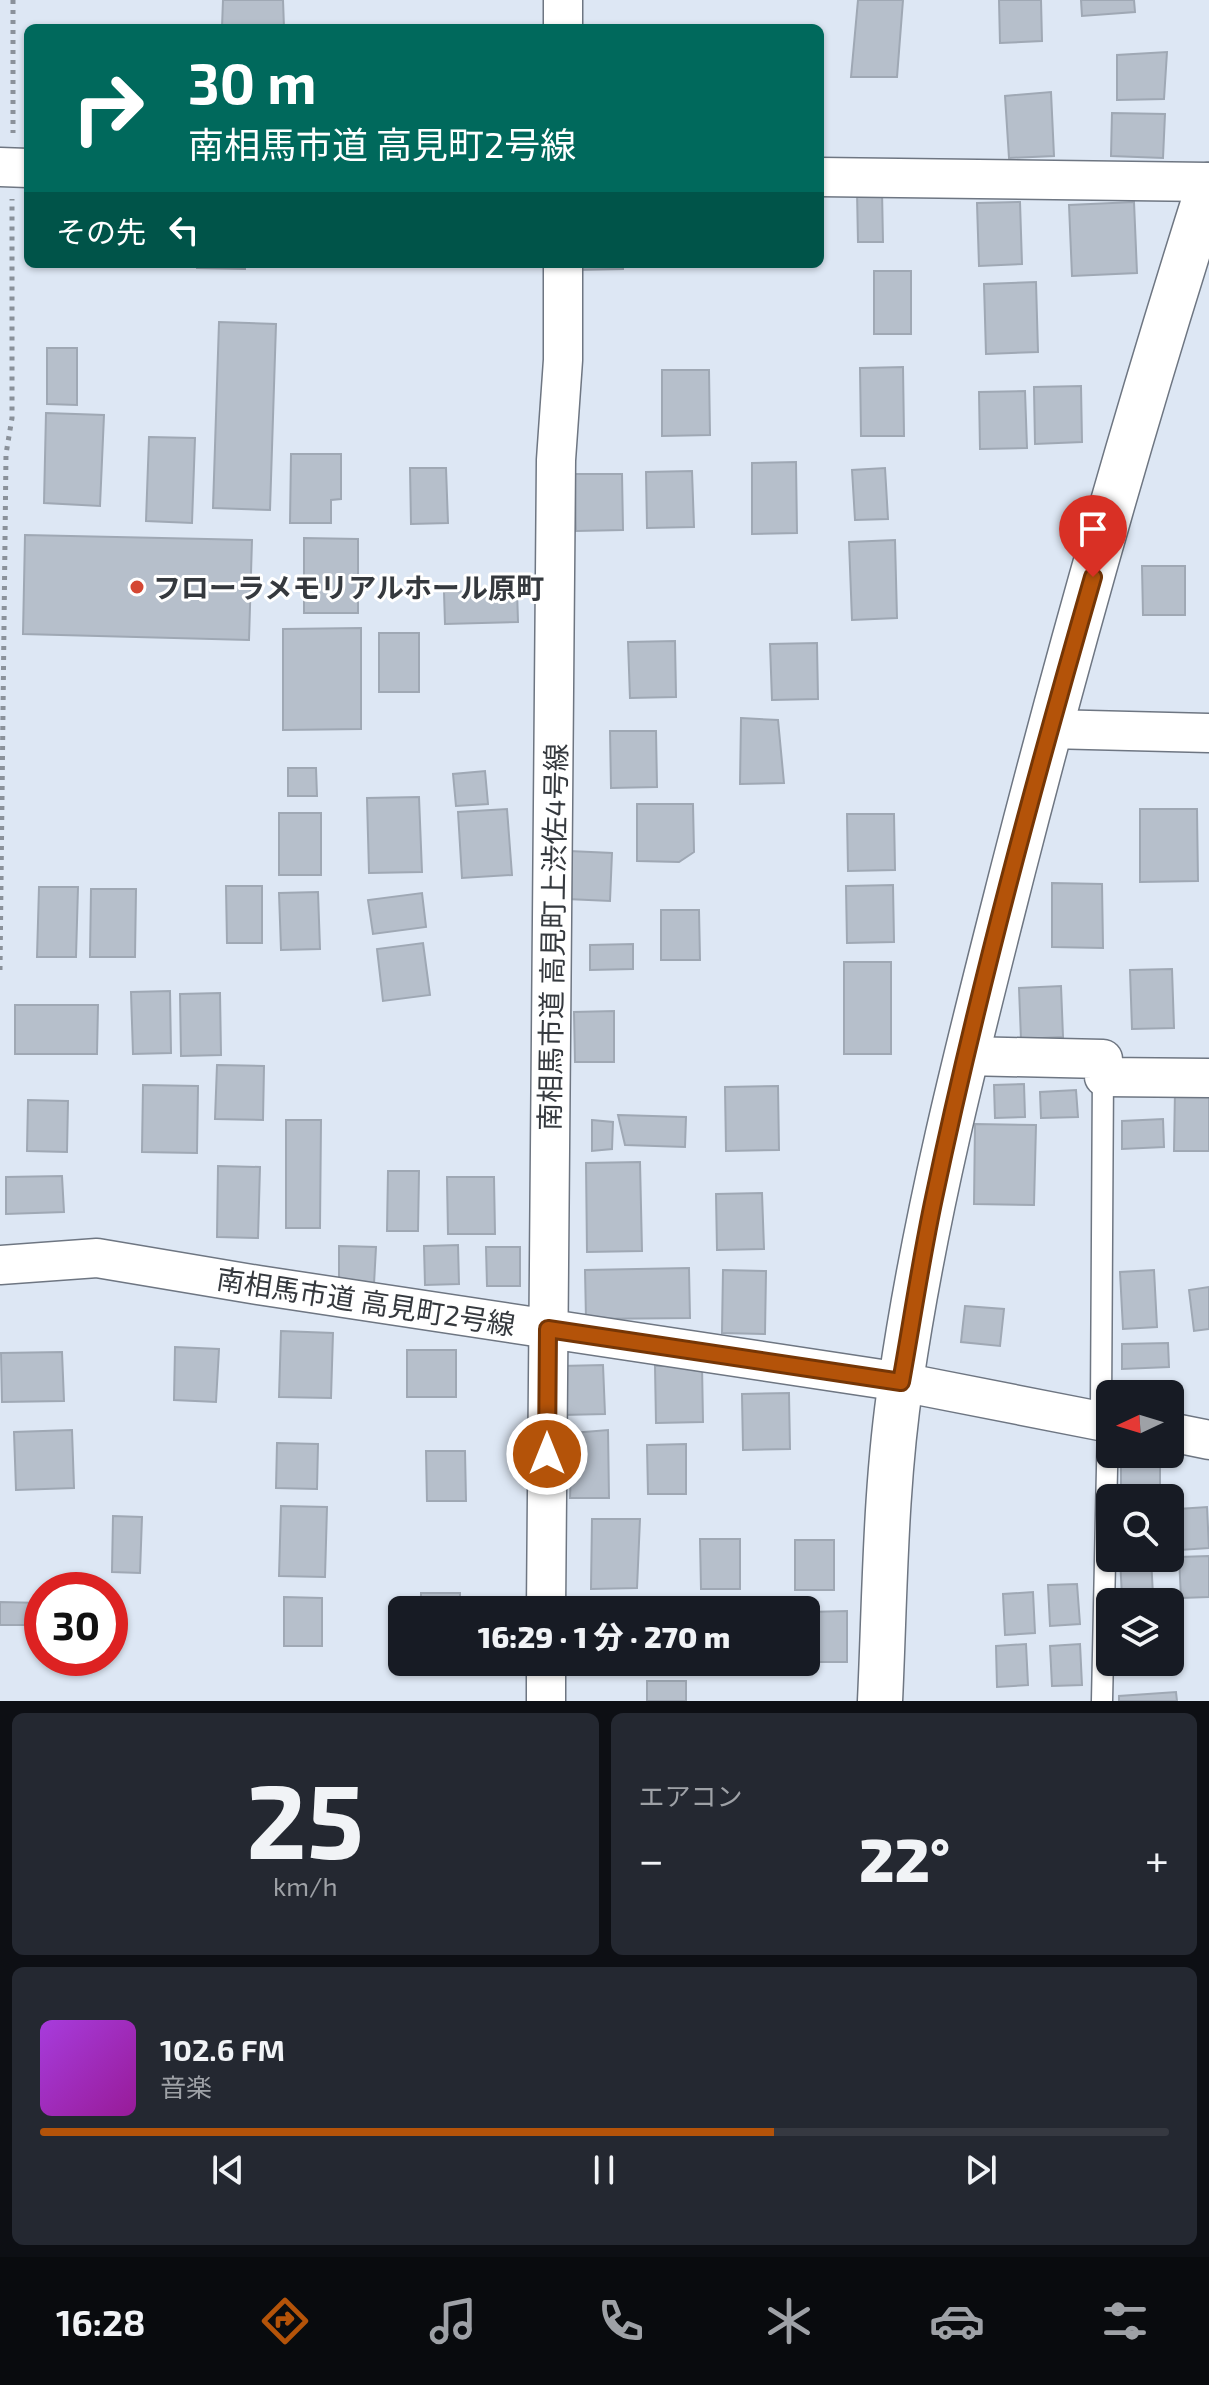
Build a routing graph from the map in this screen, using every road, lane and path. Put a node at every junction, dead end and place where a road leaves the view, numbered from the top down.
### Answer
1 (13, 0) edge
2 (563, 0) edge
3 (563, 24) edge
4 (14, 167) edge
5 (824, 177) edge
6 (1209, 184) edge
7 (563, 268) edge
8 (1049, 729) junction
9 (1209, 733) edge
10 (0, 970) edge
11 (965, 1056) junction
12 (1103, 1068) junction
13 (1209, 1078) edge
14 (0, 1265) edge
15 (548, 1329) junction
16 (1101, 1380) edge
17 (901, 1382) junction
18 (1096, 1419) edge
19 (1184, 1435) edge
20 (1209, 1440) edge
21 (1108, 1468) edge
22 (546, 1596) edge
23 (546, 1676) edge
24 (546, 1701) edge
25 (880, 1701) edge
26 (1102, 1701) edge

1 - 4 path
2 - 3 street
4 - 10 path
5 - 6 street
6 - 8 street
7 - 15 street, 南相馬市道 高見町上渋佐4号線
8 - 9 street
8 - 11 street
11 - 12 street
11 - 17 street
12 - 13 street
12 - 16 lane
14 - 15 street, 南相馬市道 高見町2号線
15 - 17 street, 南相馬市道 高見町2号線
15 - 22 street, 南相馬市道 高見町上渋佐4号線
17 - 18 street, 南相馬市道 高見町2号線
17 - 25 street
19 - 20 street
21 - 26 lane
23 - 24 street

